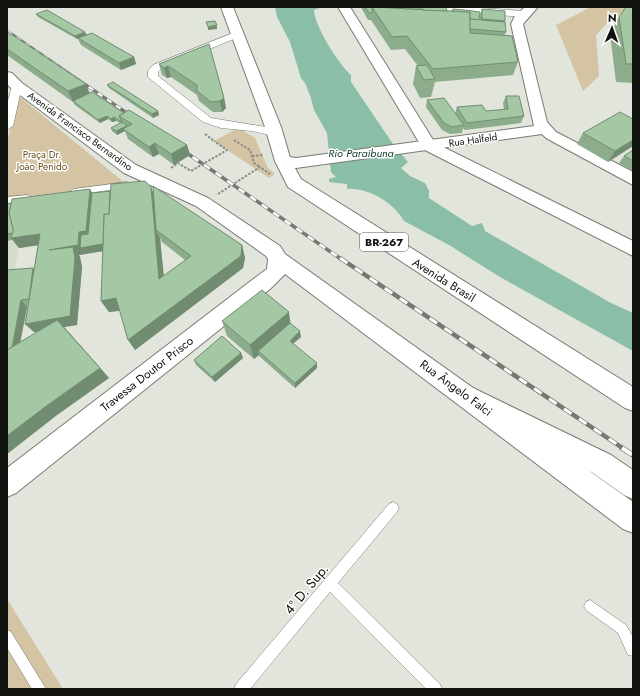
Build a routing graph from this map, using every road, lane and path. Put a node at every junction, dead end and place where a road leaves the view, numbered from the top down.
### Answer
1 (228, 7) edge
2 (344, 7) edge
3 (432, 7) edge
4 (530, 9) edge
5 (238, 34) junction
6 (12, 81) edge
7 (7, 126) edge
8 (545, 129) junction
9 (274, 132) junction
10 (214, 141) dead end
11 (429, 146) junction
12 (252, 156) dead end
13 (291, 166) junction
14 (260, 167) junction
15 (171, 168) edge
16 (241, 179) dead end
17 (633, 179) edge
18 (157, 181) junction
19 (62, 194) edge
20 (39, 197) edge
21 (7, 201) edge
22 (633, 249) edge
23 (278, 259) junction
24 (467, 396) junction
25 (633, 400) edge
26 (7, 484) edge
27 (633, 486) edge
28 (393, 508) dead end
29 (633, 519) edge
30 (330, 583) junction
31 (590, 606) dead end
32 (7, 636) edge
33 (633, 650) edge
34 (39, 689) edge
35 (241, 689) edge
36 (435, 689) edge

1 - 5 main road, Avenida Brasil / BR-267
2 - 11 main road
3 - 4 street
4 - 8 main road
5 - 9 main road, Avenida Brasil / BR-267
5 - 9 street
6 - 7 street
6 - 18 main road, Avenida Francisco Bernardino
8 - 11 main road, Rua Halfeld
8 - 17 main road
9 - 13 main road, Avenida Brasil / BR-267
10 - 15 path, bridge
11 - 13 main road, Rua Halfeld
11 - 22 main road
12 - 14 path
13 - 14 path
13 - 25 main road, Avenida Brasil / BR-267
14 - 16 path
18 - 19 street
18 - 23 main road, Avenida Francisco Bernardino
20 - 21 street
23 - 24 main road, Rua Ângelo Falci
23 - 26 main road, Travessa Doutor Prisco
24 - 27 main road
24 - 29 main road, Rua Ângelo Falci
28 - 30 lane, 4º D. Sup.
30 - 35 lane, 4º D. Sup.
30 - 36 lane
31 - 33 lane
32 - 34 lane

